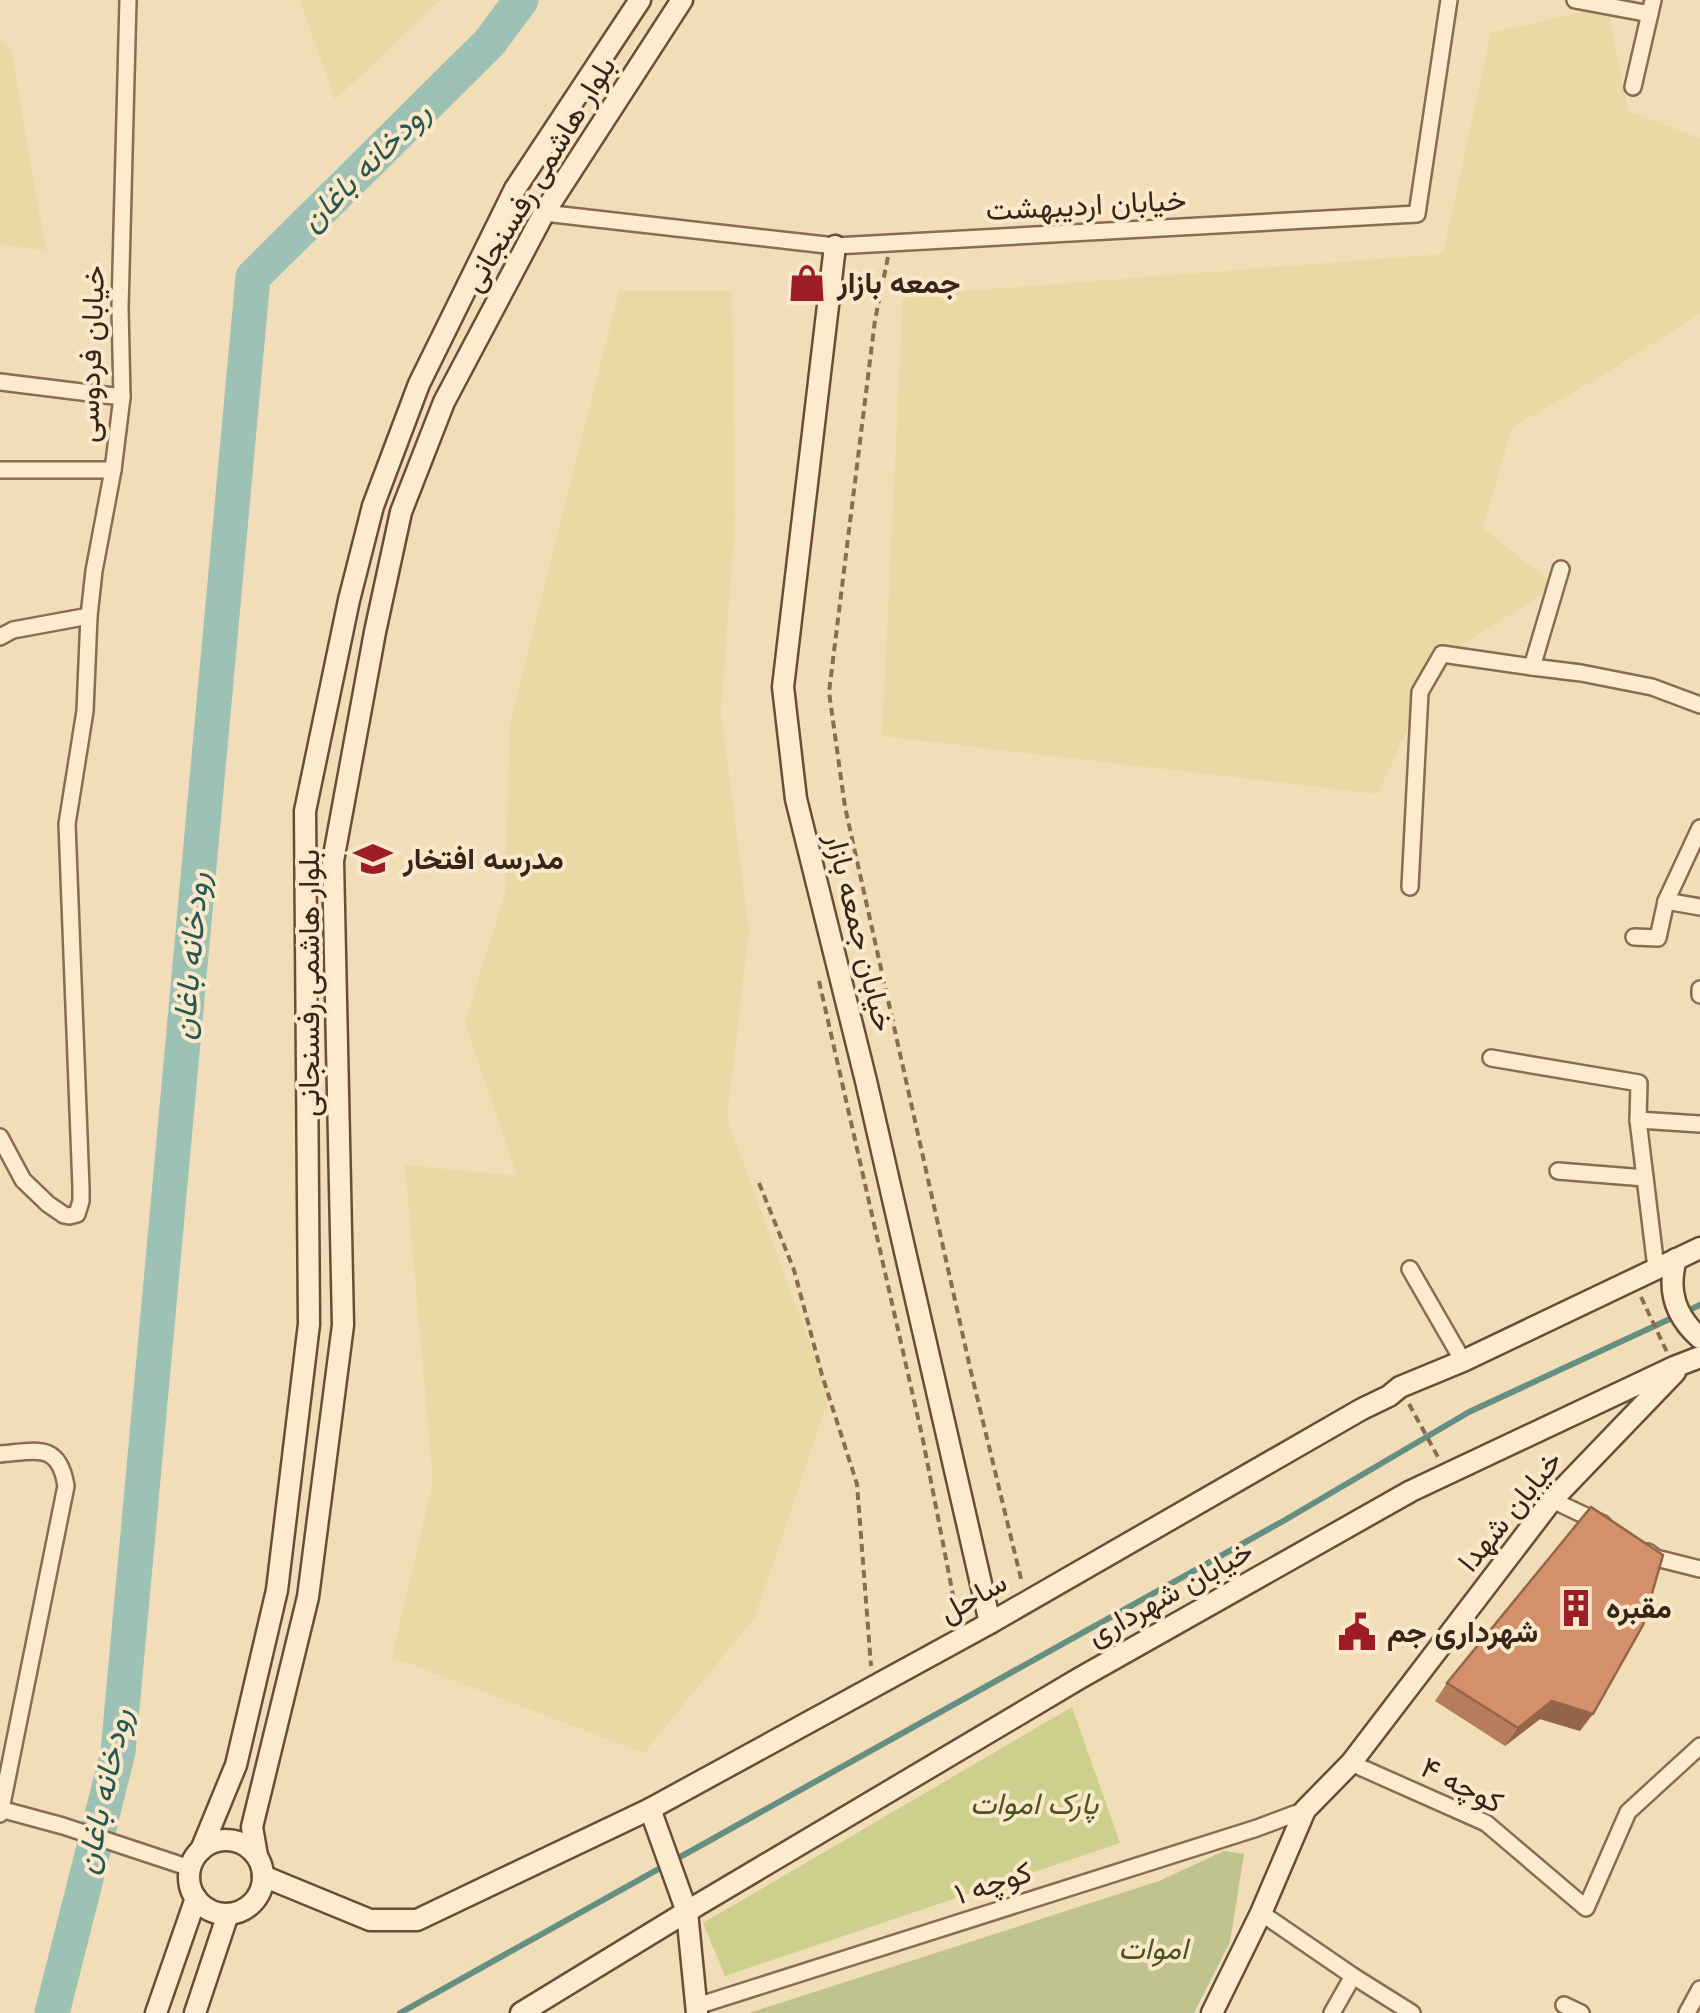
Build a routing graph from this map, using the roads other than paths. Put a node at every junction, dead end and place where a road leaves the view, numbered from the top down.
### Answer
1 (128, 0) edge
2 (640, 0) edge
3 (682, 0) edge
4 (1450, 0) edge
5 (1574, 0) edge
6 (1652, 7) edge
7 (1633, 87) dead end
8 (544, 213) junction
9 (835, 246) junction
10 (0, 382) edge
11 (122, 397) junction
12 (0, 470) edge
13 (113, 470) junction
14 (373, 506) junction
15 (401, 512) junction
16 (1561, 569) dead end
17 (89, 616) junction
18 (0, 637) edge
19 (1532, 667) junction
20 (1700, 706) edge
21 (1700, 828) edge
22 (1410, 886) dead end
23 (1666, 900) junction
24 (1700, 907) edge
25 (1634, 937) dead end
26 (1492, 1058) dead end
27 (1638, 1120) junction
28 (1700, 1124) edge
29 (0, 1138) edge
30 (1558, 1171) dead end
31 (1645, 1178) junction
32 (1700, 1248) edge
33 (1676, 1259) junction
34 (1410, 1268) dead end
35 (1656, 1268) junction
36 (1700, 1338) edge
37 (1463, 1361) junction
38 (1686, 1362) edge
39 (0, 1454) edge
40 (1552, 1500) junction
41 (1612, 1529) edge
42 (1642, 1547) edge
43 (1700, 1569) edge
44 (277, 1590) junction
45 (308, 1598) junction
46 (990, 1623) junction
47 (1700, 1746) edge
48 (1351, 1763) junction
49 (650, 1808) junction
50 (1, 1810) edge
51 (1305, 1810) junction
52 (196, 1859) junction
53 (260, 1866) junction
54 (196, 1898) junction
55 (687, 1912) junction
56 (228, 1914) junction
57 (1261, 1914) junction
58 (1353, 1976) junction
59 (1700, 1989) edge
60 (1564, 2005) dead end
61 (697, 2010) edge
62 (1410, 2012) edge
63 (156, 2013) edge
64 (195, 2013) edge
65 (521, 2013) edge
66 (1212, 2013) edge
67 (1332, 2013) edge
68 (1581, 2013) edge
69 (1687, 2013) edge

1 - 11 street, خیابان فردوسی
2 - 14 main road, بلوار هاشمی رفسنجانی
3 - 8 main road, بلوار هاشمی رفسنجانی
4 - 9 street, خیابان اردیبهشت
5 - 6 street
6 - 7 street
8 - 9 street, خیابان اردیبهشت
8 - 15 main road, بلوار هاشمی رفسنجانی
9 - 46 main road, خیابان جمعه بازار
10 - 11 street
11 - 13 street, خیابان فردوسی
12 - 13 street
13 - 17 street, خیابان فردوسی
14 - 15 main road
14 - 44 main road, بلوار هاشمی رفسنجانی
15 - 45 main road, بلوار هاشمی رفسنجانی
16 - 19 street
17 - 18 street
17 - 29 street, خیابان فردوسی
19 - 20 street
19 - 22 street
21 - 23 street
23 - 24 street
23 - 25 street
26 - 27 street
27 - 28 street
27 - 31 street
30 - 31 street
31 - 35 street
32 - 33 main road, ساحل
33 - 35 main road, ساحل
33 - 36 main road
34 - 37 street
35 - 37 main road, ساحل
37 - 46 main road, ساحل
38 - 40 main road, خیابان شهدا
38 - 55 main road, خیابان شهرداری
39 - 50 street
40 - 41 street
40 - 48 main road, خیابان شهدا
42 - 43 street
44 - 45 main road
44 - 52 main road, بلوار هاشمی رفسنجانی
45 - 53 main road, بلوار هاشمی رفسنجانی
46 - 49 main road, ساحل
47 - 48 street, کوچه ۴
48 - 51 main road, خیابان شهدا
49 - 53 main road, ساحل
49 - 55 main road
50 - 52 street
51 - 57 main road, خیابان شهدا
51 - 61 street, کوچه ۱
52 - 53 main road
52 - 54 main road
53 - 56 main road
54 - 56 main road
54 - 63 main road
55 - 61 main road
55 - 65 main road, خیابان شهرداری
56 - 64 main road
57 - 58 street
57 - 66 main road, خیابان شهدا
58 - 62 street
58 - 67 street
59 - 69 street
60 - 68 street

